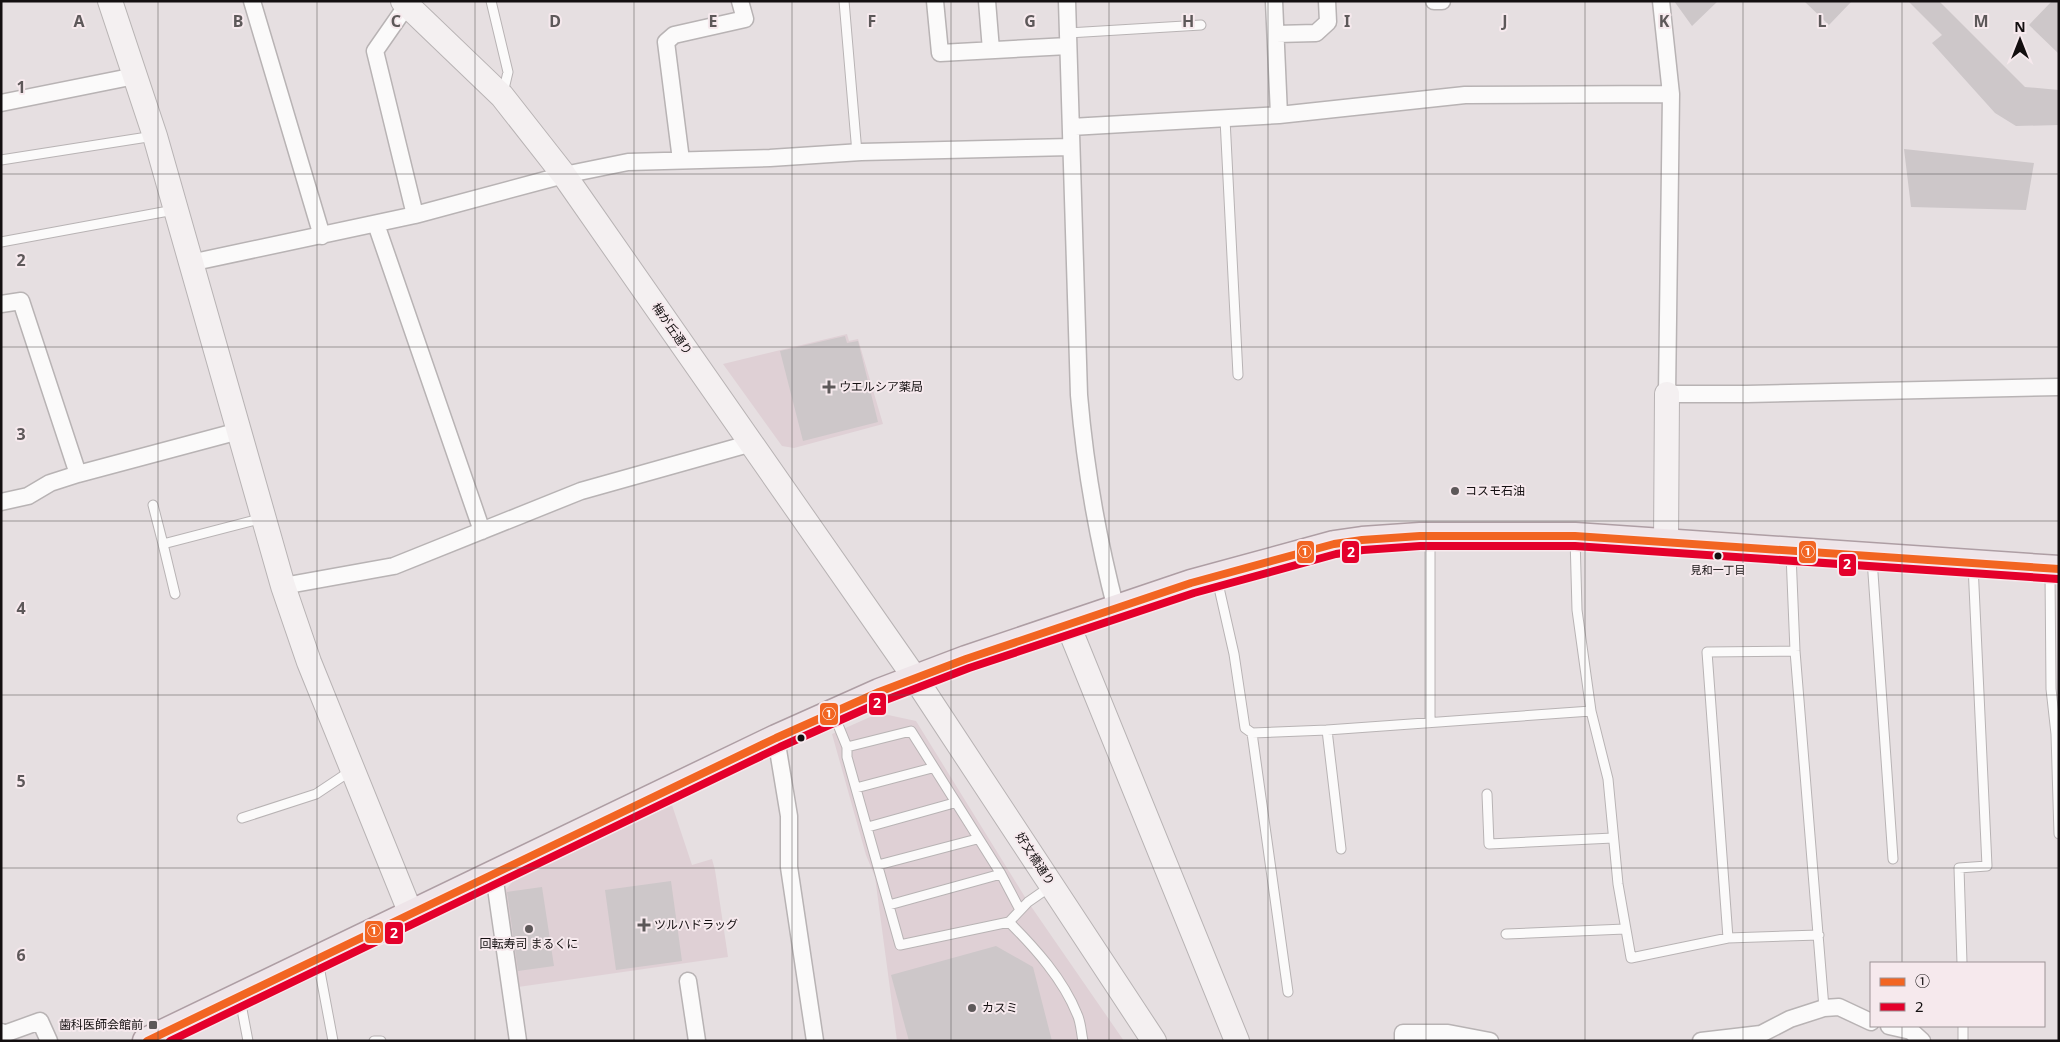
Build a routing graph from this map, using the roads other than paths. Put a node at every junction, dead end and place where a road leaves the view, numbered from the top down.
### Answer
1 (110, 1) edge
2 (252, 1) edge
3 (491, 1) edge
4 (740, 1) edge
5 (844, 1) edge
6 (935, 1) edge
7 (987, 1) edge
8 (1067, 1) edge
9 (1274, 1) edge
10 (1327, 1) edge
11 (1434, 1) edge
12 (1442, 1) edge
13 (1661, 1) edge
14 (405, 3) edge
15 (1201, 25) dead end
16 (1276, 34) junction
17 (1068, 40) junction
18 (991, 50) junction
19 (135, 76) junction
20 (1671, 94) junction
21 (502, 96) junction
22 (1, 103) edge
23 (1279, 115) junction
24 (1225, 119) junction
25 (1070, 128) junction
26 (155, 136) junction
27 (1071, 147) junction
28 (857, 153) junction
29 (1, 160) edge
30 (681, 160) junction
31 (564, 175) junction
32 (177, 210) junction
33 (415, 215) junction
34 (376, 224) junction
35 (322, 236) junction
36 (1, 242) edge
37 (190, 263) junction
38 (1, 304) edge
39 (1238, 374) dead end
40 (2059, 386) edge
41 (1667, 394) junction
42 (239, 431) junction
43 (752, 443) junction
44 (78, 474) junction
45 (1, 502) edge
46 (153, 505) dead end
47 (264, 518) junction
48 (482, 531) junction
49 (1430, 536) junction
50 (1575, 536) junction
51 (1666, 543) junction
52 (163, 544) junction
53 (1790, 552) junction
54 (1872, 556) junction
55 (1973, 563) junction
56 (2055, 569) edge
57 (1217, 576) junction
58 (283, 586) junction
59 (175, 594) dead end
60 (1116, 609) junction
61 (1068, 625) junction
62 (1795, 651) junction
63 (915, 678) junction
64 (1591, 711) junction
65 (833, 713) junction
66 (1430, 722) junction
67 (1327, 730) junction
68 (1252, 733) junction
69 (776, 738) junction
70 (847, 747) junction
71 (932, 768) junction
72 (352, 770) junction
73 (856, 788) junction
74 (1487, 794) dead end
75 (954, 802) junction
76 (242, 818) dead end
77 (868, 827) junction
78 (2059, 834) edge
79 (1612, 838) junction
80 (977, 839) junction
81 (1341, 849) dead end
82 (1893, 859) dead end
83 (878, 865) junction
84 (494, 874) junction
85 (1000, 874) junction
86 (1052, 885) junction
87 (889, 905) junction
88 (1020, 910) junction
89 (411, 914) junction
90 (1009, 922) junction
91 (1625, 929) junction
92 (1506, 934) dead end
93 (1819, 934) junction
94 (1728, 938) junction
95 (318, 958) junction
96 (1962, 962) edge
97 (688, 981) dead end
98 (1288, 992) dead end
99 (239, 996) junction
100 (1824, 1008) junction
101 (1870, 1022) edge
102 (1893, 1027) edge
103 (1963, 1027) edge
104 (1, 1032) edge
105 (48, 1041) edge
106 (146, 1041) edge
107 (248, 1041) edge
108 (332, 1041) edge
109 (374, 1041) edge
110 (381, 1041) edge
111 (518, 1041) edge
112 (697, 1041) edge
113 (814, 1041) edge
114 (1083, 1041) edge
115 (1154, 1041) edge
116 (1237, 1041) edge
117 (1403, 1041) edge
118 (1490, 1041) edge
119 (1700, 1041) edge
120 (1922, 1041) edge
121 (1964, 1041) edge

1 - 19 street
2 - 35 street
3 - 21 lane
4 - 30 street
5 - 28 lane
6 - 18 street
7 - 18 street
8 - 17 street
9 - 16 street
10 - 16 street
11 - 12 street
13 - 20 street
14 - 21 street, 梅が丘通り
14 - 33 street
15 - 17 lane
16 - 23 street
17 - 18 street
17 - 25 street
19 - 22 street
19 - 26 street
20 - 23 street
20 - 41 street
21 - 31 street, 梅が丘通り
23 - 24 street
24 - 25 street
24 - 39 lane
25 - 27 street
26 - 29 lane
26 - 32 street
27 - 28 street
27 - 60 street
28 - 30 street
30 - 31 street
31 - 33 street
31 - 43 street, 梅が丘通り
32 - 36 lane
32 - 37 street
33 - 34 street
34 - 35 street
34 - 48 street
35 - 37 street
37 - 42 street
38 - 44 street
40 - 41 street
41 - 51 street
42 - 44 street
42 - 47 street
43 - 48 street
43 - 63 street, 梅が丘通り
44 - 45 street
46 - 52 lane
47 - 52 lane
47 - 58 street
48 - 58 street
49 - 50 main road
49 - 57 main road
49 - 66 lane
50 - 51 main road
50 - 64 lane
51 - 53 main road
52 - 59 lane
53 - 54 main road
53 - 62 lane
54 - 55 main road
54 - 82 lane
55 - 56 main road
55 - 96 lane
56 - 78 lane
57 - 60 main road
57 - 68 lane
58 - 72 street
60 - 61 main road
61 - 63 main road
61 - 116 street
62 - 93 lane
62 - 94 lane
63 - 65 main road
63 - 86 street, 好文橋通り
64 - 66 lane
64 - 79 lane
65 - 69 main road
65 - 70 lane
66 - 67 lane
67 - 68 lane
67 - 81 lane
68 - 98 lane
69 - 84 main road
69 - 113 street
70 - 71 lane
70 - 73 lane
71 - 73 lane
71 - 75 lane
72 - 76 lane
72 - 89 street
73 - 77 lane
74 - 79 lane
75 - 77 lane
75 - 80 lane
77 - 83 lane
79 - 91 lane
80 - 83 lane
80 - 85 lane
83 - 87 lane
84 - 89 main road
84 - 111 street
85 - 87 lane
85 - 88 lane
86 - 88 lane
86 - 115 street, 好文橋通り
87 - 90 lane
88 - 90 lane
89 - 95 main road
90 - 114 lane
91 - 92 lane
91 - 94 lane
93 - 94 lane
93 - 100 lane
95 - 99 main road
95 - 108 lane
97 - 112 street
99 - 106 main road
99 - 107 lane
100 - 101 street
100 - 119 street
102 - 120 street
103 - 121 lane
104 - 105 street
109 - 110 lane
117 - 118 street

